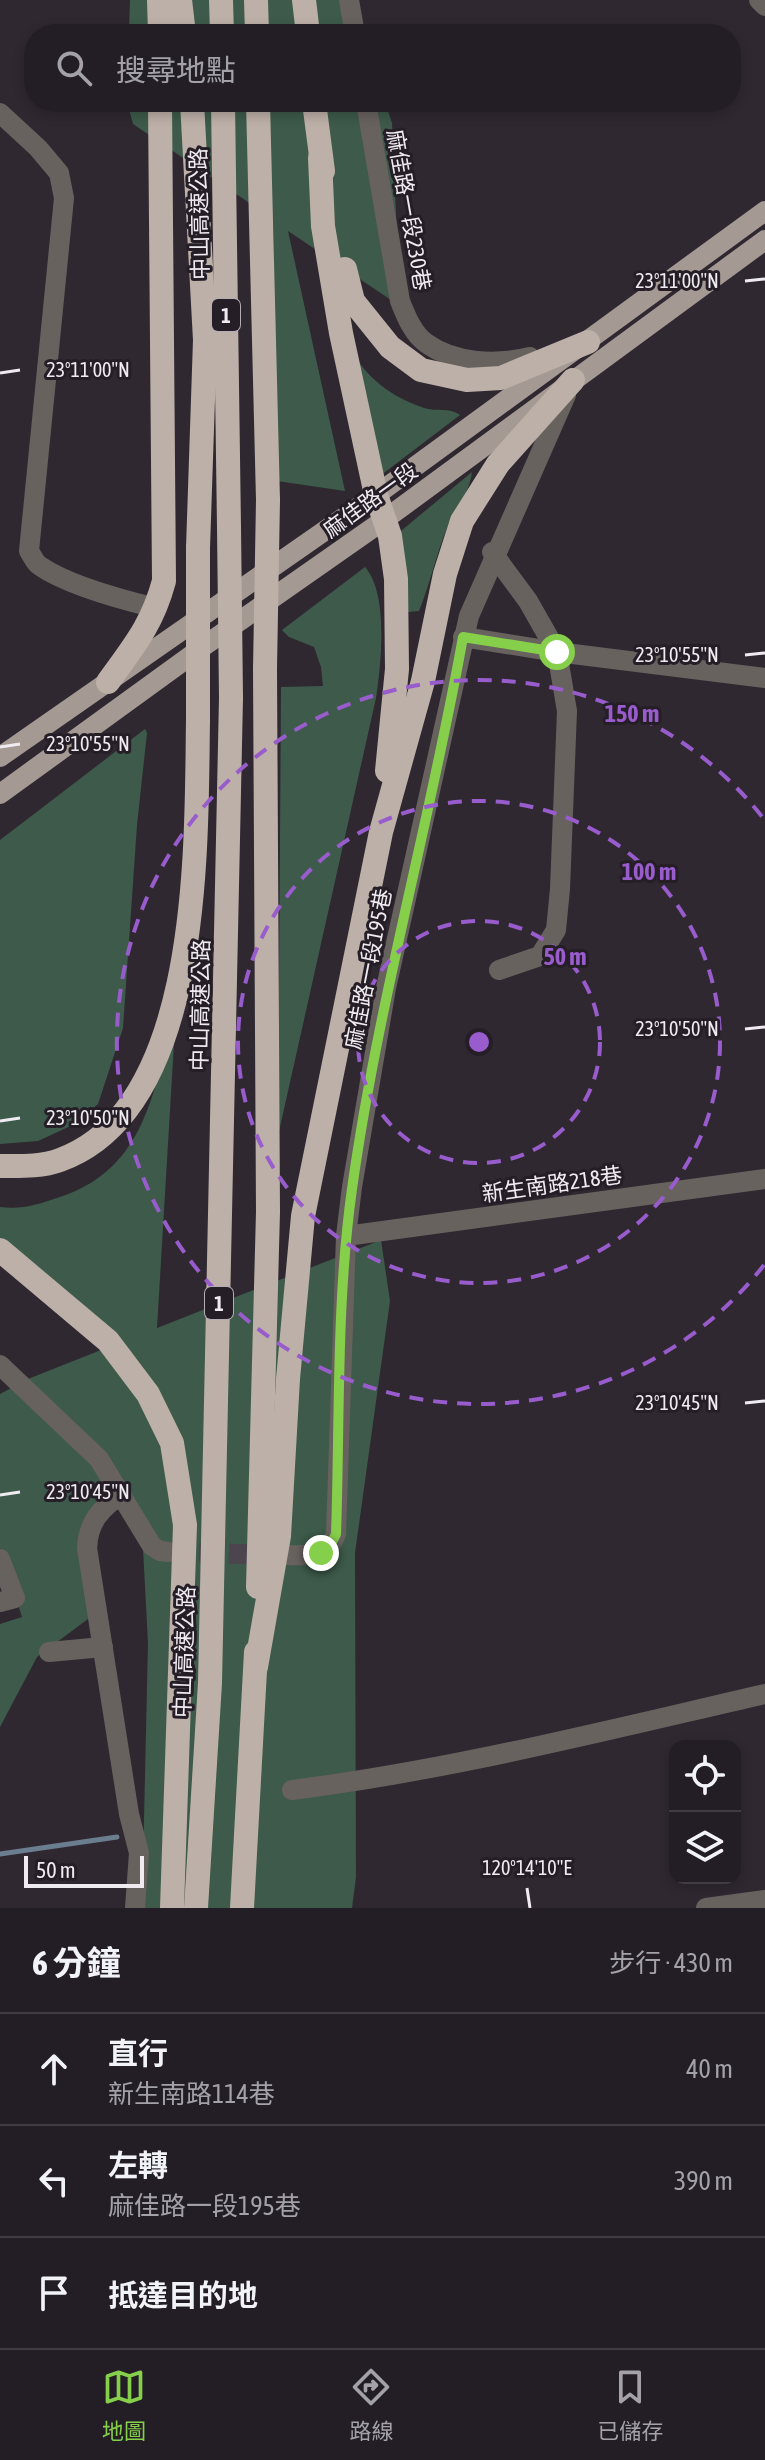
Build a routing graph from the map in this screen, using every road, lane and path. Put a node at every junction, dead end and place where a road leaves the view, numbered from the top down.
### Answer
1 (159, 0) edge
2 (180, 0) edge
3 (221, 0) edge
4 (256, 0) edge
5 (304, 0) edge
6 (349, 0) edge
7 (759, 0) edge
8 (765, 6) edge
9 (160, 24) edge
10 (183, 24) edge
11 (222, 24) edge
12 (257, 24) edge
13 (307, 24) edge
14 (353, 24) edge
15 (160, 112) edge
16 (193, 112) edge
17 (223, 112) edge
18 (258, 112) edge
19 (315, 112) edge
20 (368, 112) edge
21 (0, 113) edge
22 (320, 158) junction
23 (765, 211) edge
24 (765, 240) edge
25 (588, 342) junction
26 (573, 380) junction
27 (376, 495) junction
28 (384, 520) junction
29 (492, 552) dead end
30 (156, 608) junction
31 (463, 637) junction
32 (557, 652) junction
33 (765, 678) edge
34 (108, 682) junction
35 (0, 757) edge
36 (0, 794) edge
37 (381, 832) junction
38 (499, 970) dead end
39 (0, 1166) edge
40 (765, 1179) edge
41 (346, 1236) junction
42 (0, 1250) edge
43 (0, 1365) edge
44 (122, 1494) junction
45 (169, 1552) tunnel mouth
46 (287, 1555) tunnel mouth
47 (0, 1559) edge
48 (0, 1602) edge
49 (103, 1647) junction
50 (49, 1652) dead end
51 (256, 1667) junction
52 (765, 1694) edge
53 (292, 1790) dead end
54 (765, 1900) edge
55 (135, 1908) edge
56 (172, 1908) edge
57 (196, 1908) edge
58 (242, 1908) edge
59 (706, 1908) edge

1 - 9 highway
2 - 10 highway
3 - 11 highway
4 - 12 highway
5 - 13 highway
6 - 14 lane
7 - 8 lane
15 - 30 highway
16 - 39 highway, bridge
17 - 57 highway, 中山高速公路 / 1, bridge
18 - 51 highway, 1, bridge
19 - 22 highway
20 - 25 lane, 麻佳路一段230巷
21 - 30 lane
22 - 25 highway
22 - 27 highway
23 - 25 main road, 麻佳路一段
24 - 26 main road, 麻佳路一段
25 - 27 main road, 麻佳路一段
26 - 28 main road, 麻佳路一段
26 - 31 lane, 麻佳路一段195巷
26 - 37 highway
27 - 28 highway
27 - 34 main road, 麻佳路一段
28 - 36 main road, 麻佳路一段
28 - 37 highway
29 - 32 lane
30 - 34 highway
31 - 32 lane
31 - 41 lane, 麻佳路一段195巷
32 - 33 lane
32 - 38 lane
34 - 35 main road, 麻佳路一段
37 - 51 highway
40 - 41 lane, 新生南路218巷
41 - 46 lane, 麻佳路一段195巷
42 - 56 highway
43 - 44 lane
44 - 45 lane
44 - 49 lane
47 - 48 lane
49 - 50 lane
49 - 55 lane
51 - 58 highway, 1
52 - 53 lane
54 - 59 lane

